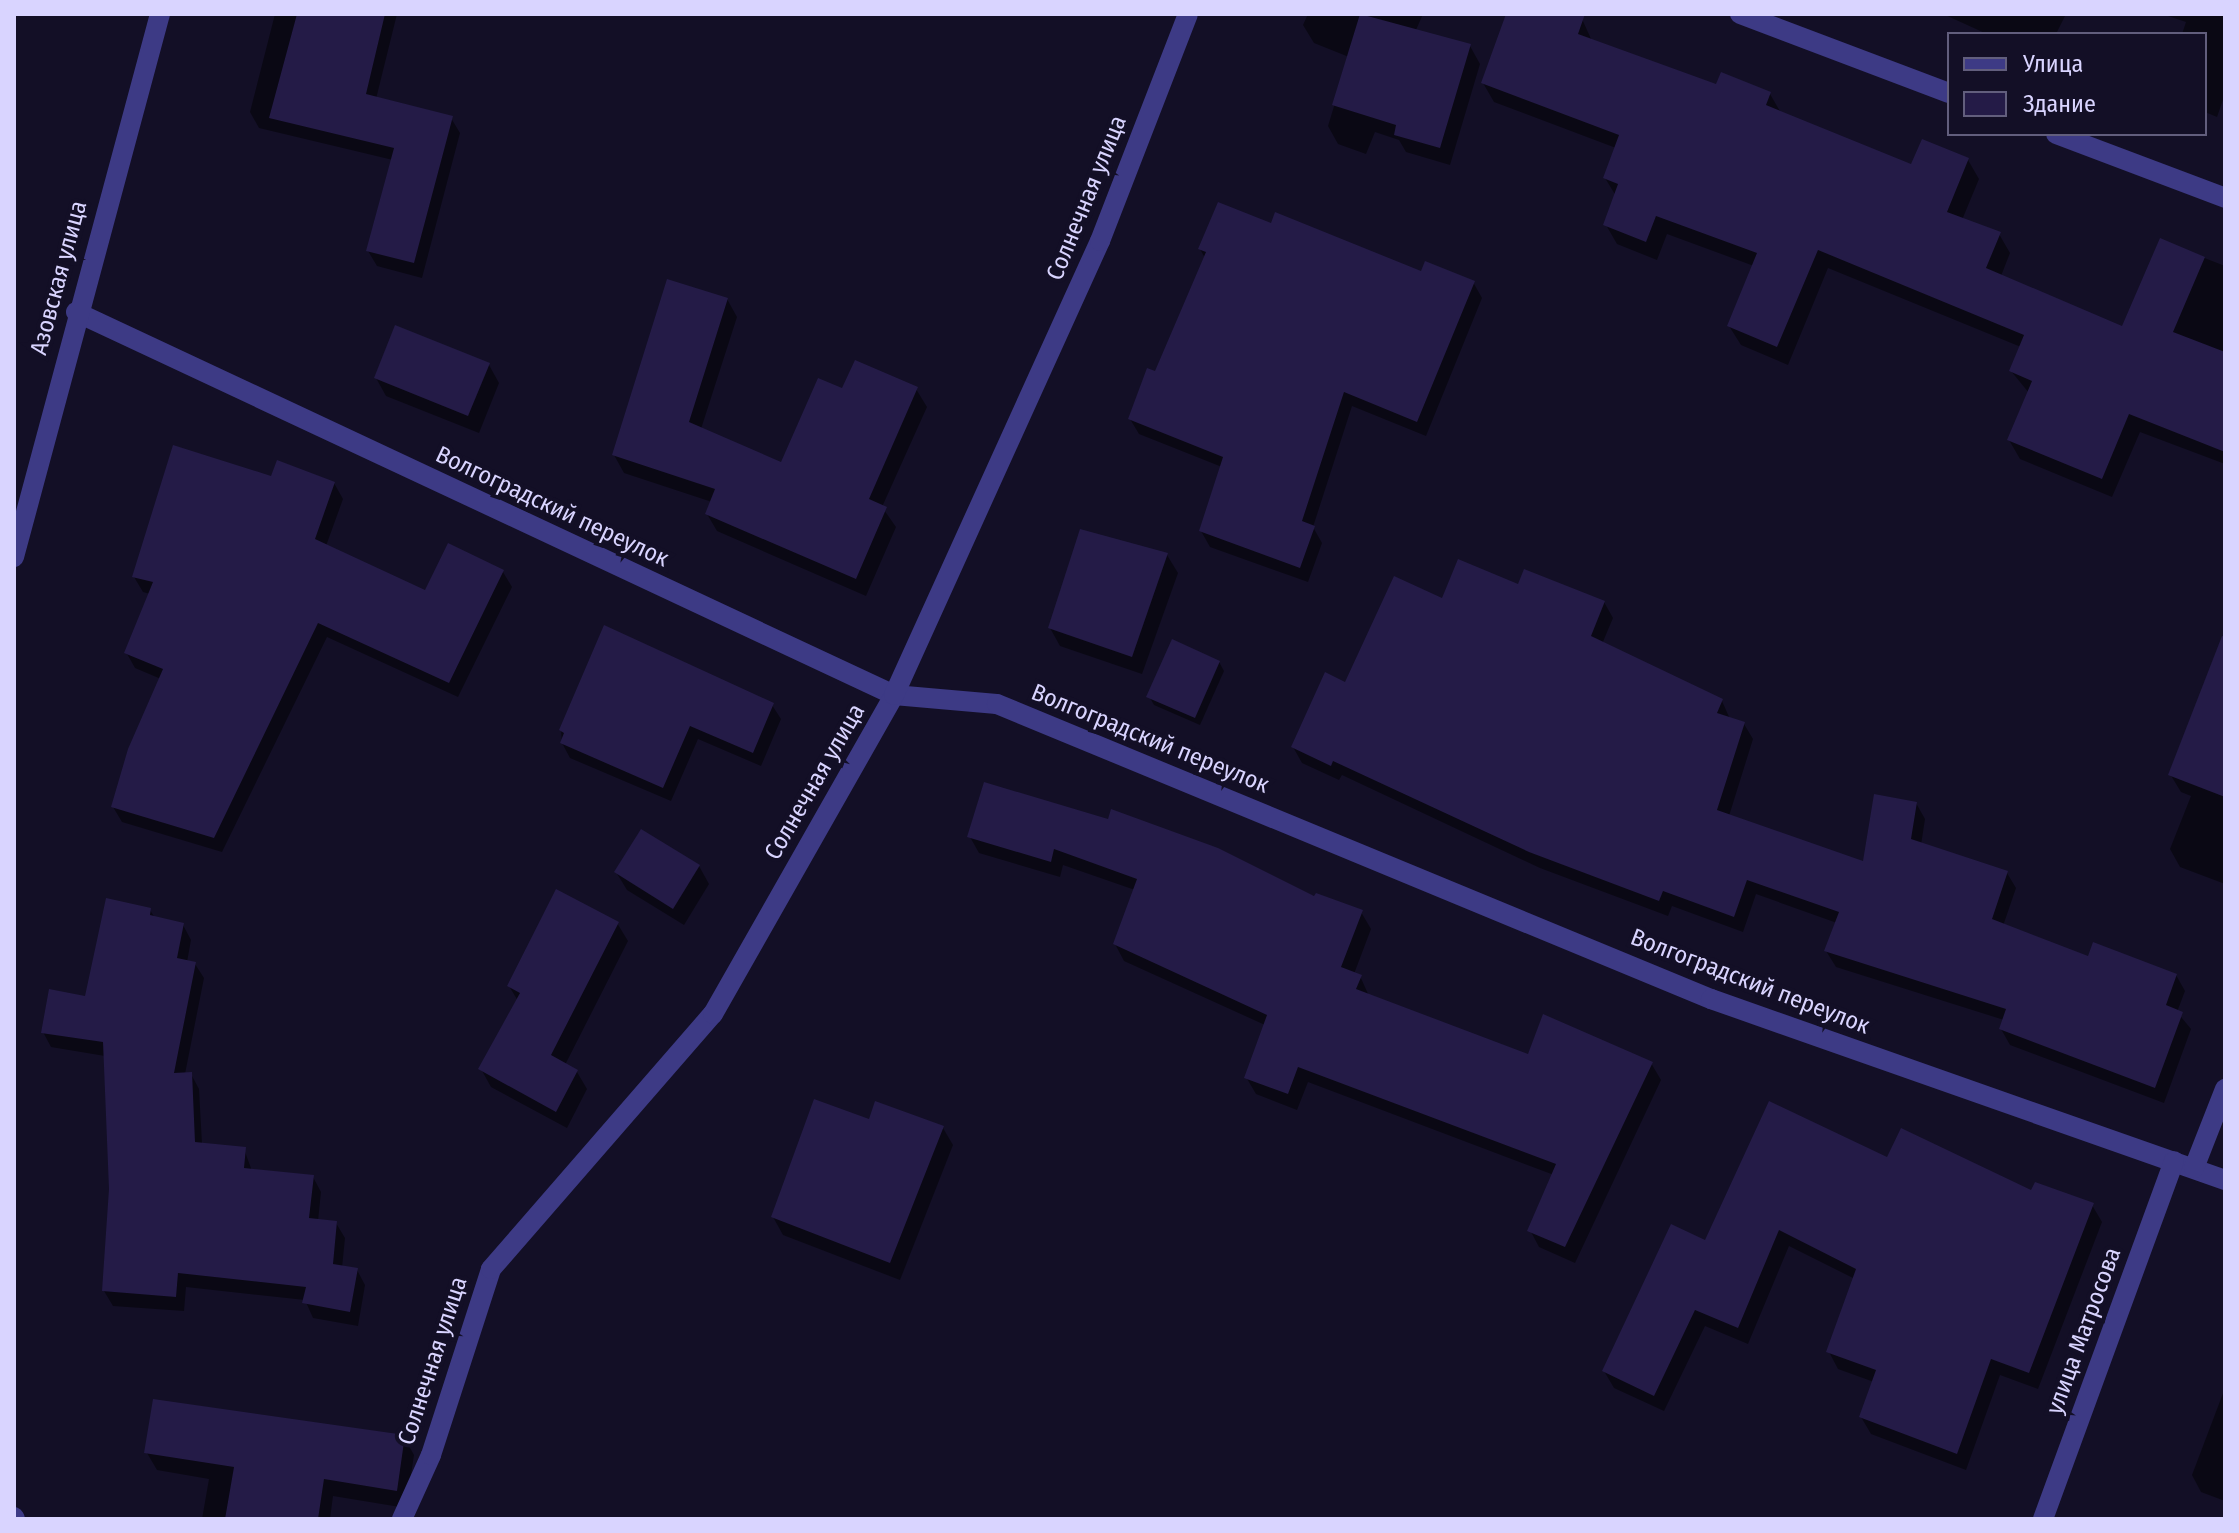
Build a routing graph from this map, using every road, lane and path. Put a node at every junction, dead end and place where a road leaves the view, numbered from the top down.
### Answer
1 (160, 14) edge
2 (1188, 14) edge
3 (1740, 14) edge
4 (1947, 92) edge
5 (2061, 136) edge
6 (2225, 198) edge
7 (76, 312) junction
8 (14, 557) edge
9 (894, 695) junction
10 (2225, 1089) edge
11 (2174, 1161) junction
12 (2194, 1168) junction
13 (2225, 1180) edge
14 (402, 1519) edge
15 (2043, 1519) edge

1 - 7 street, Азовская улица
2 - 9 street, Солнечная улица
3 - 4 street
5 - 6 street
7 - 8 street, Азовская улица
7 - 9 street, Волгоградский переулок
9 - 11 street, Волгоградский переулок
9 - 14 street, Солнечная улица
10 - 12 street
11 - 12 street, Волгоградский переулок
11 - 15 street, улица Матросова
12 - 13 street, Волгоградский переулок

